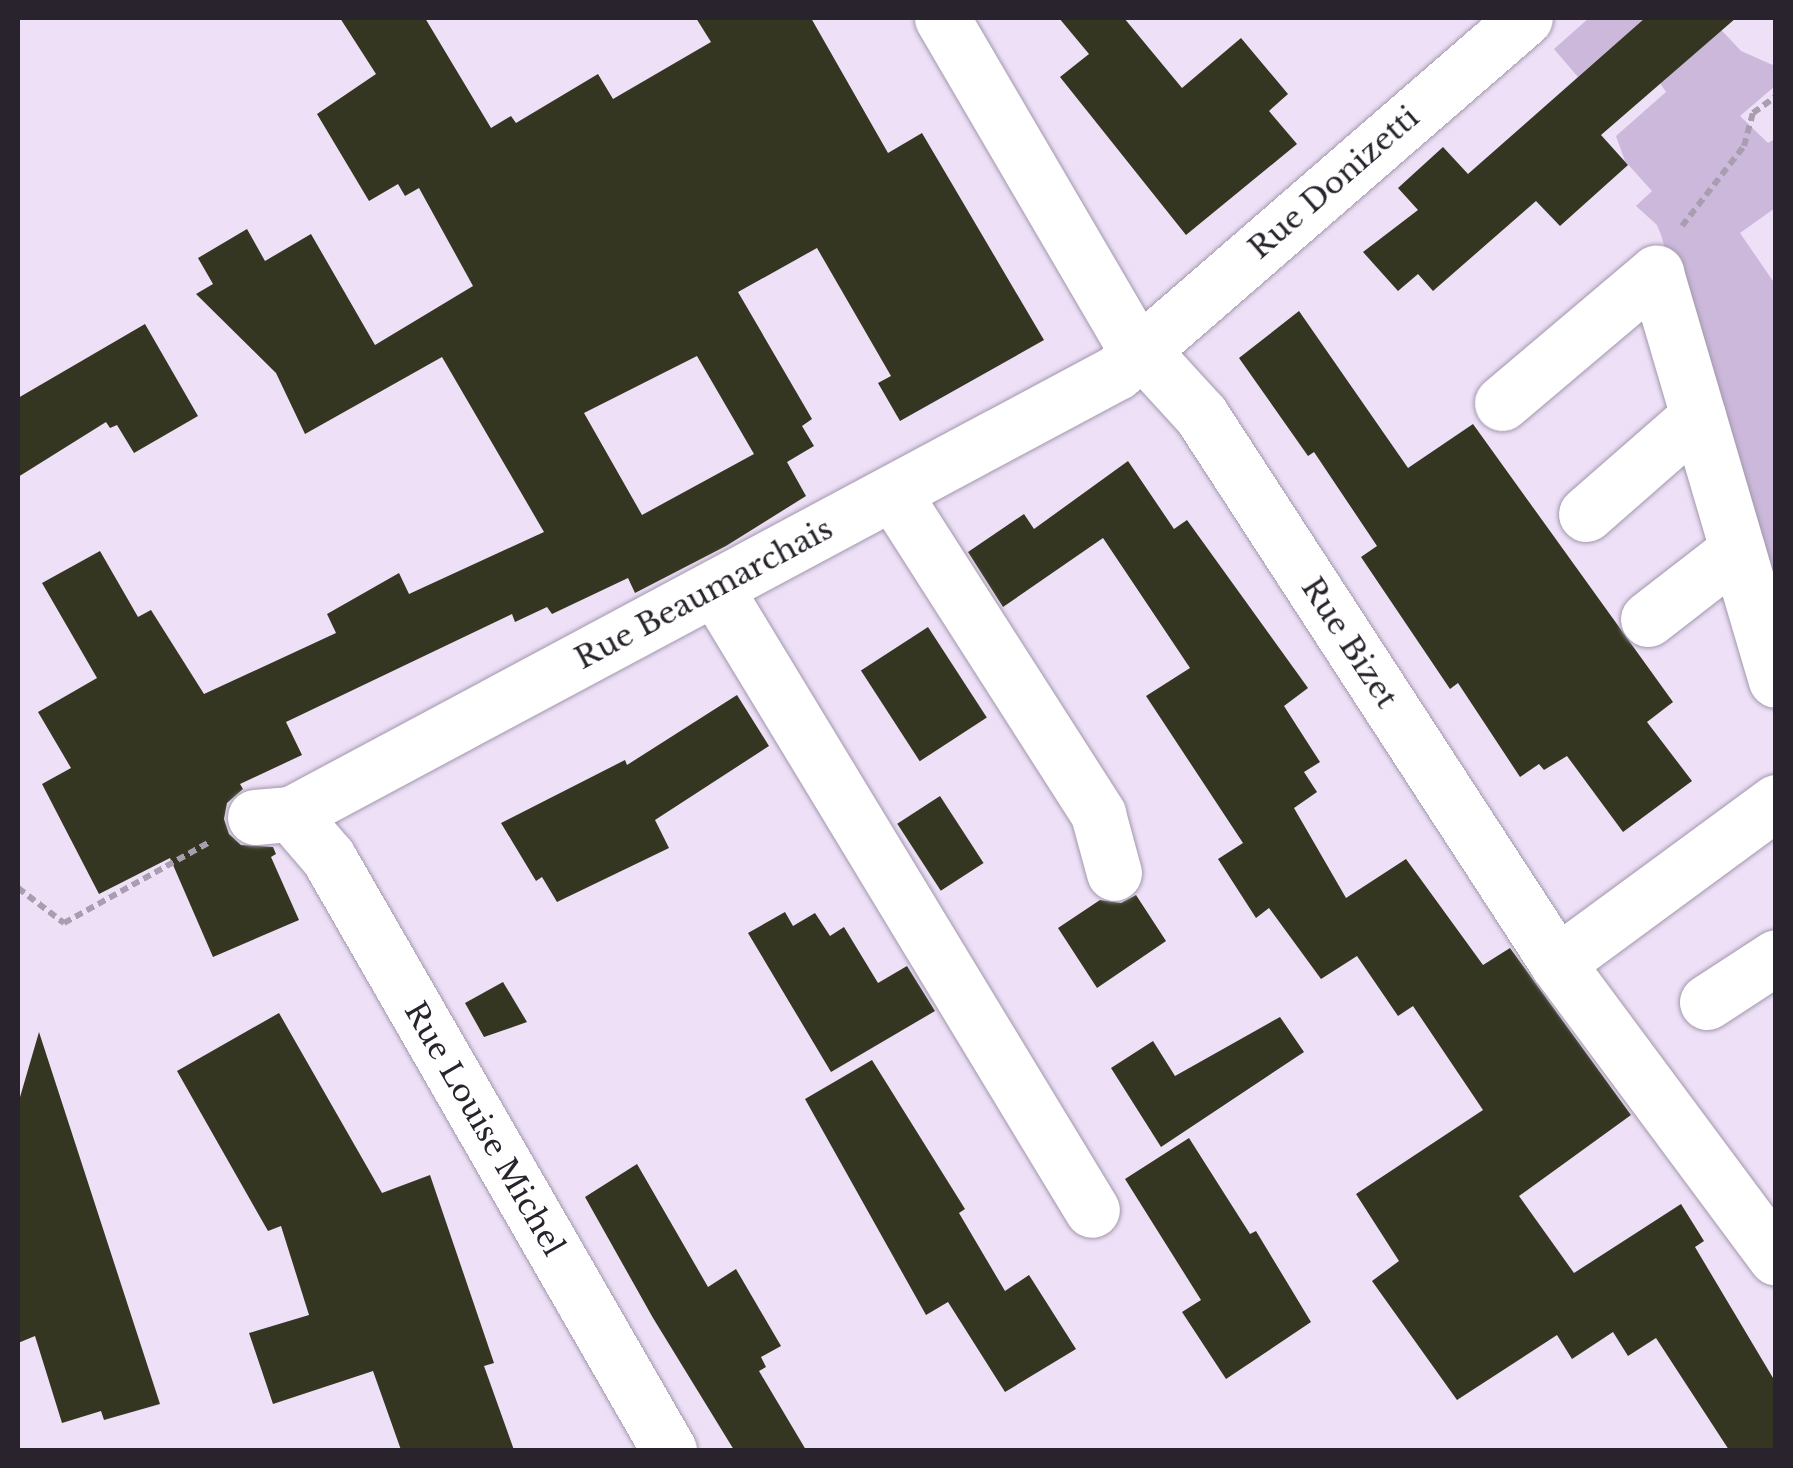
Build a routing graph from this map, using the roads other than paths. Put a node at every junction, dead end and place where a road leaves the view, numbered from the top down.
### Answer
1 (942, 18) edge
2 (1525, 18) edge
3 (1144, 351) junction
4 (1502, 403) dead end
5 (1698, 416) junction
6 (892, 493) junction
7 (1586, 514) dead end
8 (1737, 550) junction
9 (715, 588) junction
10 (1648, 619) dead end
11 (1776, 680) edge
12 (1776, 802) edge
13 (273, 815) joint
14 (1114, 873) dead end
15 (1776, 957) edge
16 (1557, 963) junction
17 (1707, 1002) dead end
18 (1092, 1210) dead end
19 (1776, 1258) edge
20 (669, 1450) edge

1 - 3 street, Rue Bizet
2 - 3 street, Rue Donizetti
3 - 6 street, Rue Beaumarchais
3 - 16 street, Rue Bizet
4 - 5 street
5 - 7 street
5 - 8 street
6 - 9 street, Rue Beaumarchais
6 - 14 street
8 - 10 street
8 - 11 street
9 - 13 street, Rue Beaumarchais
9 - 18 street
12 - 16 street
13 - 20 street, Rue Louise Michel
15 - 17 street
16 - 19 street, Rue Bizet

